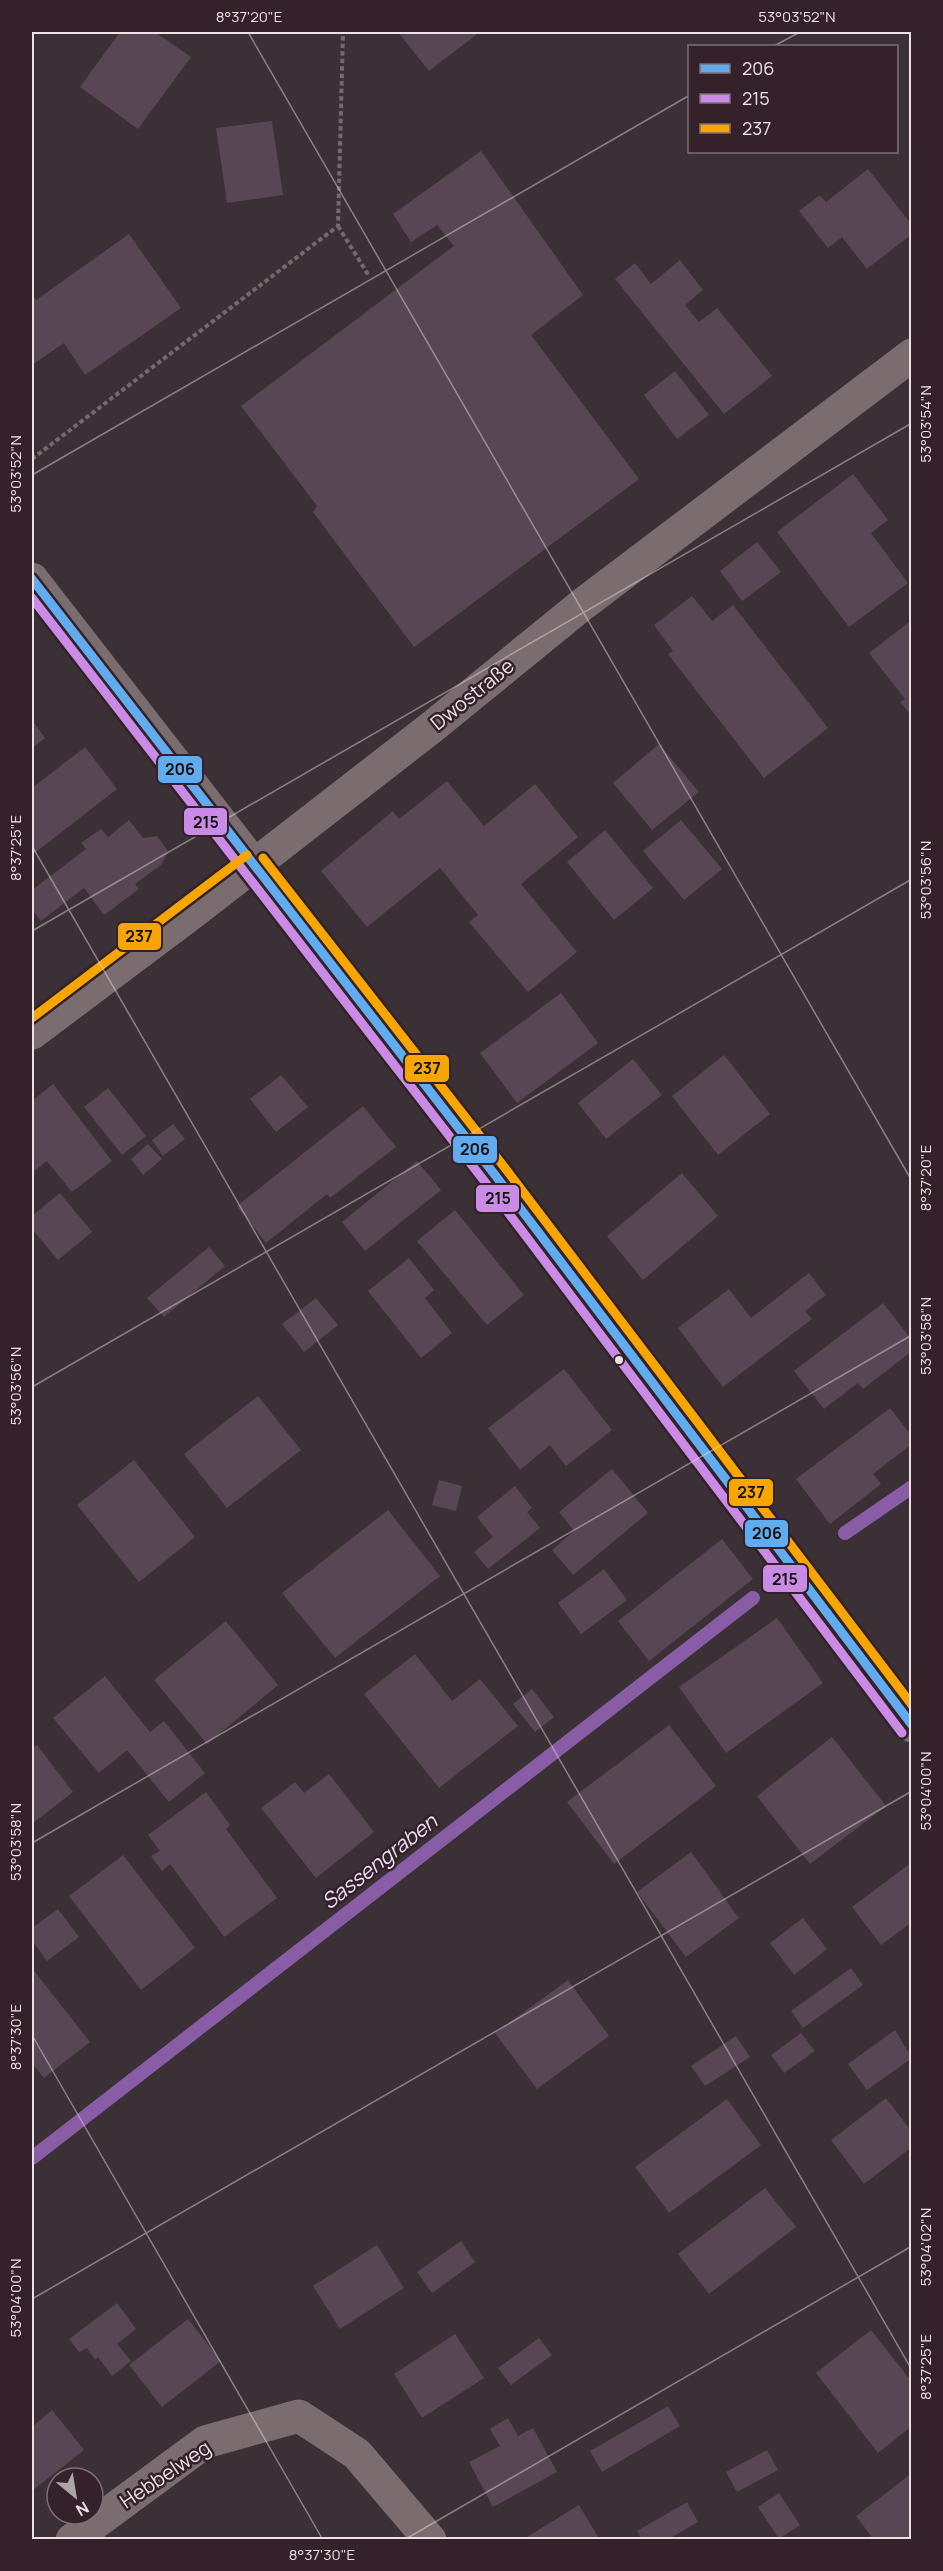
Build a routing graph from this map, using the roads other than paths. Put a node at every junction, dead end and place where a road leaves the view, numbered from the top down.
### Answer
1 (912, 355) edge
2 (32, 579) edge
3 (254, 865) junction
4 (32, 1033) edge
5 (912, 1726) edge
6 (72, 2540) edge
7 (430, 2540) edge

1 - 3 street, Dwostraße
2 - 3 street
3 - 4 street, Dwostraße
3 - 5 street
6 - 7 street, Hebbelweg

